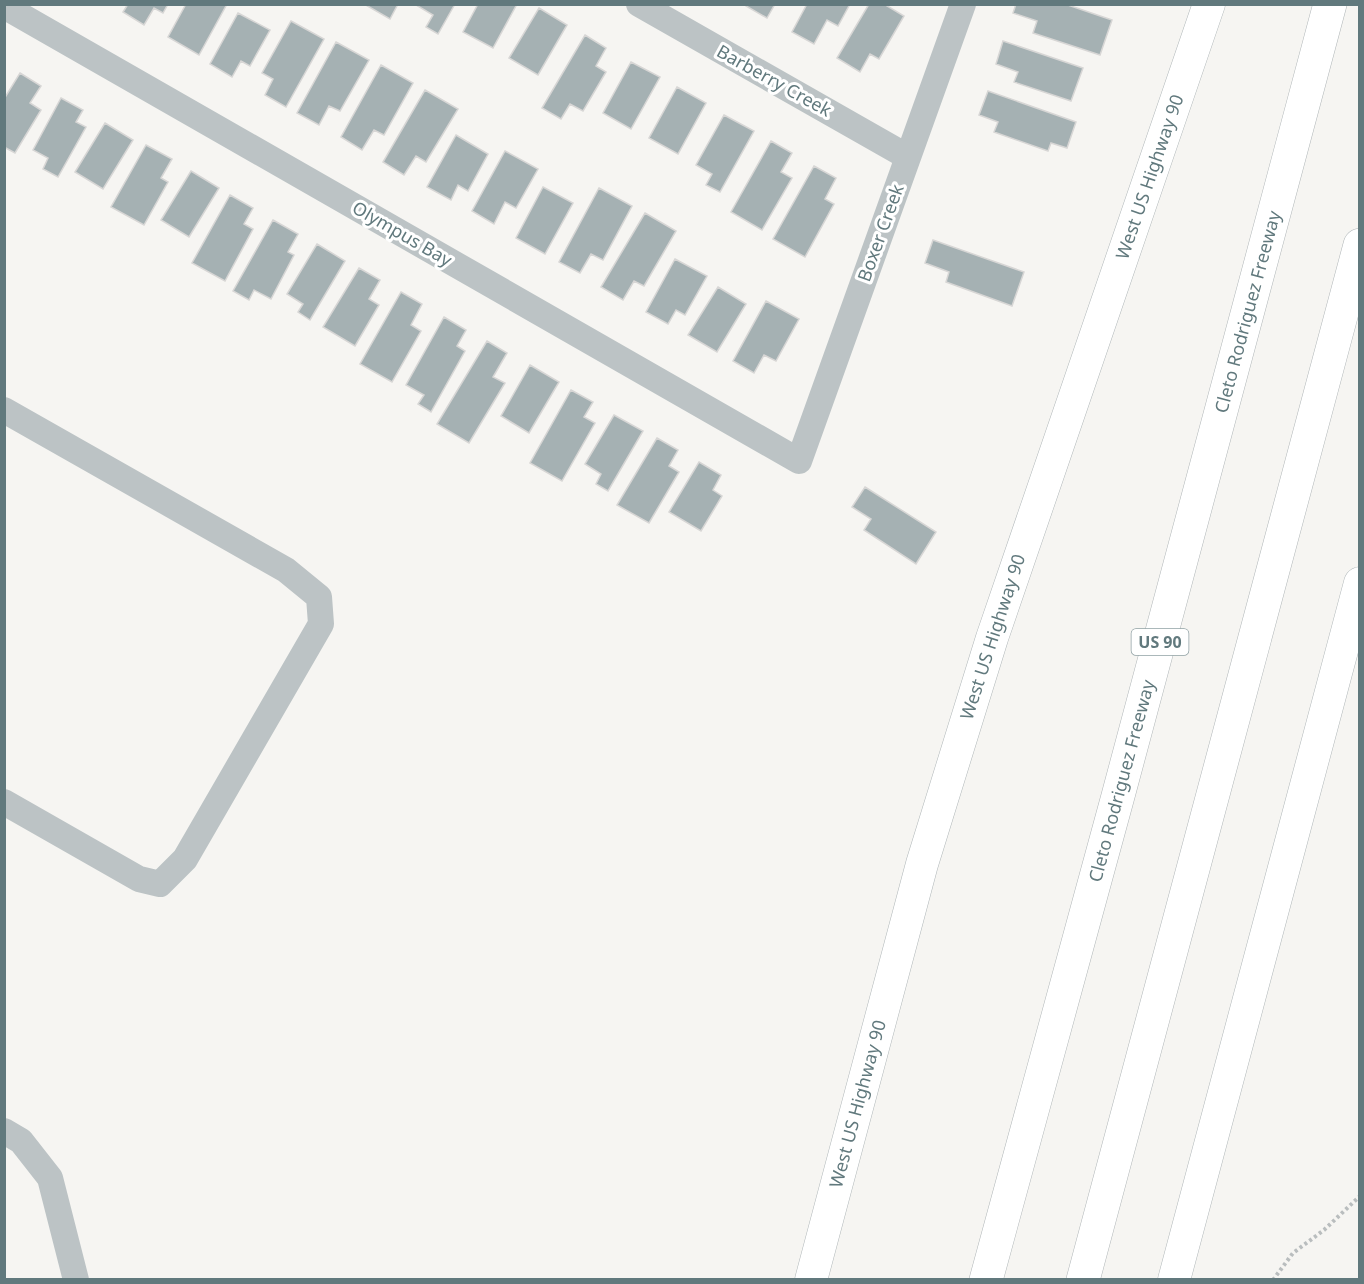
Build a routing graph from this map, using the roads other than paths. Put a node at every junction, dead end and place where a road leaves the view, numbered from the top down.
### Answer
1 (639, 4) edge
2 (963, 4) edge
3 (1209, 4) edge
4 (1330, 4) edge
5 (4, 6) edge
6 (908, 157) junction
7 (1359, 245) edge
8 (4, 410) edge
9 (799, 461) joint
10 (1359, 583) edge
11 (4, 802) edge
12 (4, 1131) edge
13 (76, 1280) edge
14 (811, 1280) edge
15 (987, 1280) edge
16 (1083, 1280) edge
17 (1174, 1280) edge

1 - 6 street, Barberry Creek
2 - 6 street, Boxer Creek
3 - 14 main road, West US Highway 90
4 - 15 highway, Cleto Rodriguez Freeway / US 90
5 - 9 street, Olympus Bay
6 - 9 street, Boxer Creek
7 - 16 highway
8 - 11 street
10 - 17 main road
12 - 13 street

